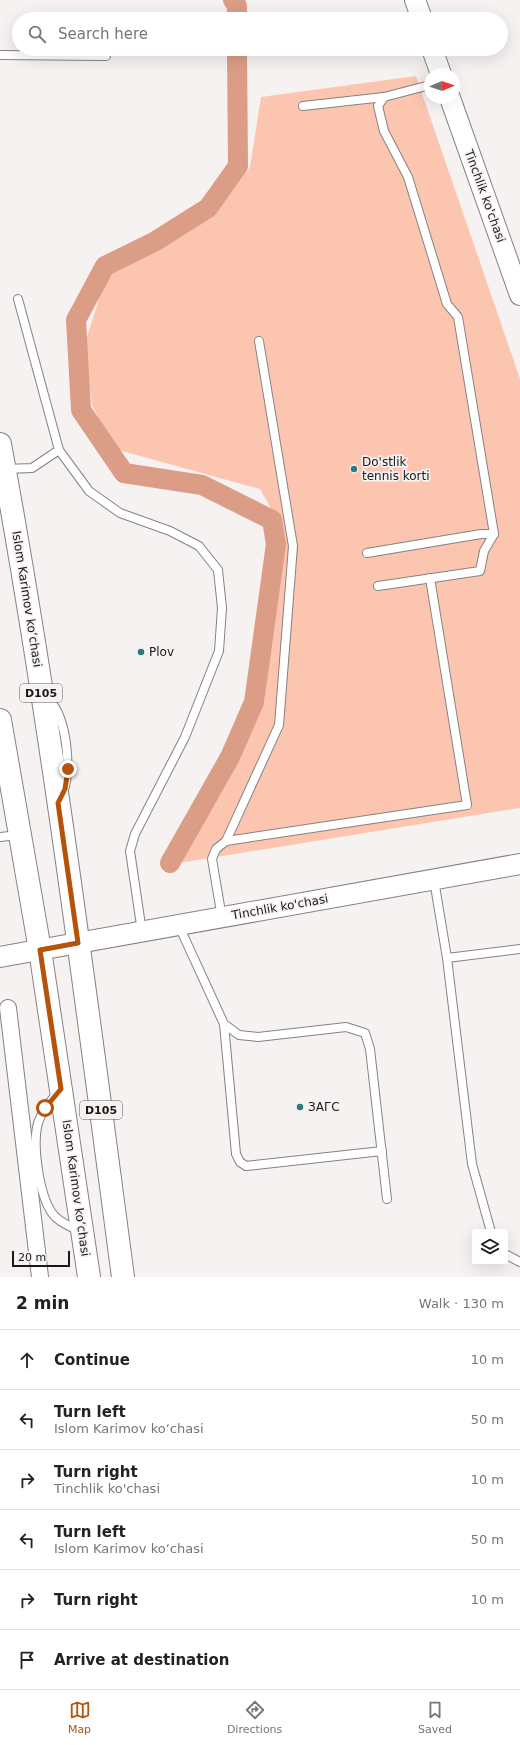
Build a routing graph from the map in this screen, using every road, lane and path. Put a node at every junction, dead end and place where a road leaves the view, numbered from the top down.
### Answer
1 (415, 0) edge
2 (419, 12) edge
3 (0, 54) edge
4 (12, 54) edge
5 (435, 56) edge
6 (439, 68) edge
7 (424, 87) edge
8 (384, 97) junction
9 (452, 104) edge
10 (303, 106) dead end
11 (518, 283) edge
12 (18, 299) dead end
13 (259, 341) dead end
14 (0, 444) edge
15 (59, 450) junction
16 (5, 469) junction
17 (494, 534) junction
18 (368, 553) dead end
19 (430, 578) junction
20 (378, 586) dead end
21 (0, 720) edge
22 (10, 836) edge
23 (226, 841) junction
24 (520, 864) edge
25 (433, 880) junction
26 (222, 918) junction
27 (178, 925) junction
28 (142, 932) junction
29 (78, 943) junction
30 (520, 949) edge
31 (40, 950) junction
32 (0, 957) edge
33 (447, 958) junction
34 (8, 1008) dead end
35 (224, 1024) junction
36 (61, 1089) junction
37 (382, 1151) junction
38 (387, 1199) dead end
39 (490, 1229) edge
40 (82, 1233) junction
41 (508, 1256) edge
42 (520, 1262) edge
43 (40, 1277) edge
44 (89, 1277) edge
45 (123, 1277) edge

1 - 2 street
3 - 4 lane
5 - 6 street
7 - 8 lane
8 - 10 lane
8 - 17 lane
9 - 11 street, Tinchlik ko'chasi
12 - 15 lane
13 - 23 lane
14 - 16 main road, Islom Karimov koʻchasi / D105
15 - 16 lane
15 - 28 lane
16 - 29 main road, Islom Karimov koʻchasi / D105
17 - 18 lane
17 - 19 lane
19 - 20 lane
19 - 23 lane
21 - 22 main road, Islom Karimov koʻchasi / D105
22 - 31 main road, Islom Karimov koʻchasi / D105
23 - 26 lane
24 - 25 street, Tinchlik ko'chasi
25 - 26 street, Tinchlik ko'chasi
25 - 33 lane
26 - 27 street, Tinchlik ko'chasi
27 - 28 street, Tinchlik ko'chasi
27 - 35 lane
28 - 29 street, Tinchlik ko'chasi
29 - 31 street, Tinchlik ko'chasi
29 - 45 main road, Islom Karimov koʻchasi / D105
30 - 33 lane
31 - 32 street, Tinchlik ko'chasi
31 - 36 main road, Islom Karimov koʻchasi / D105
33 - 39 lane
34 - 43 street
35 - 37 lane
35 - 37 lane
36 - 40 main road, Islom Karimov koʻchasi / D105
36 - 40 lane
37 - 38 lane
40 - 44 main road, Islom Karimov koʻchasi / D105
41 - 42 lane

